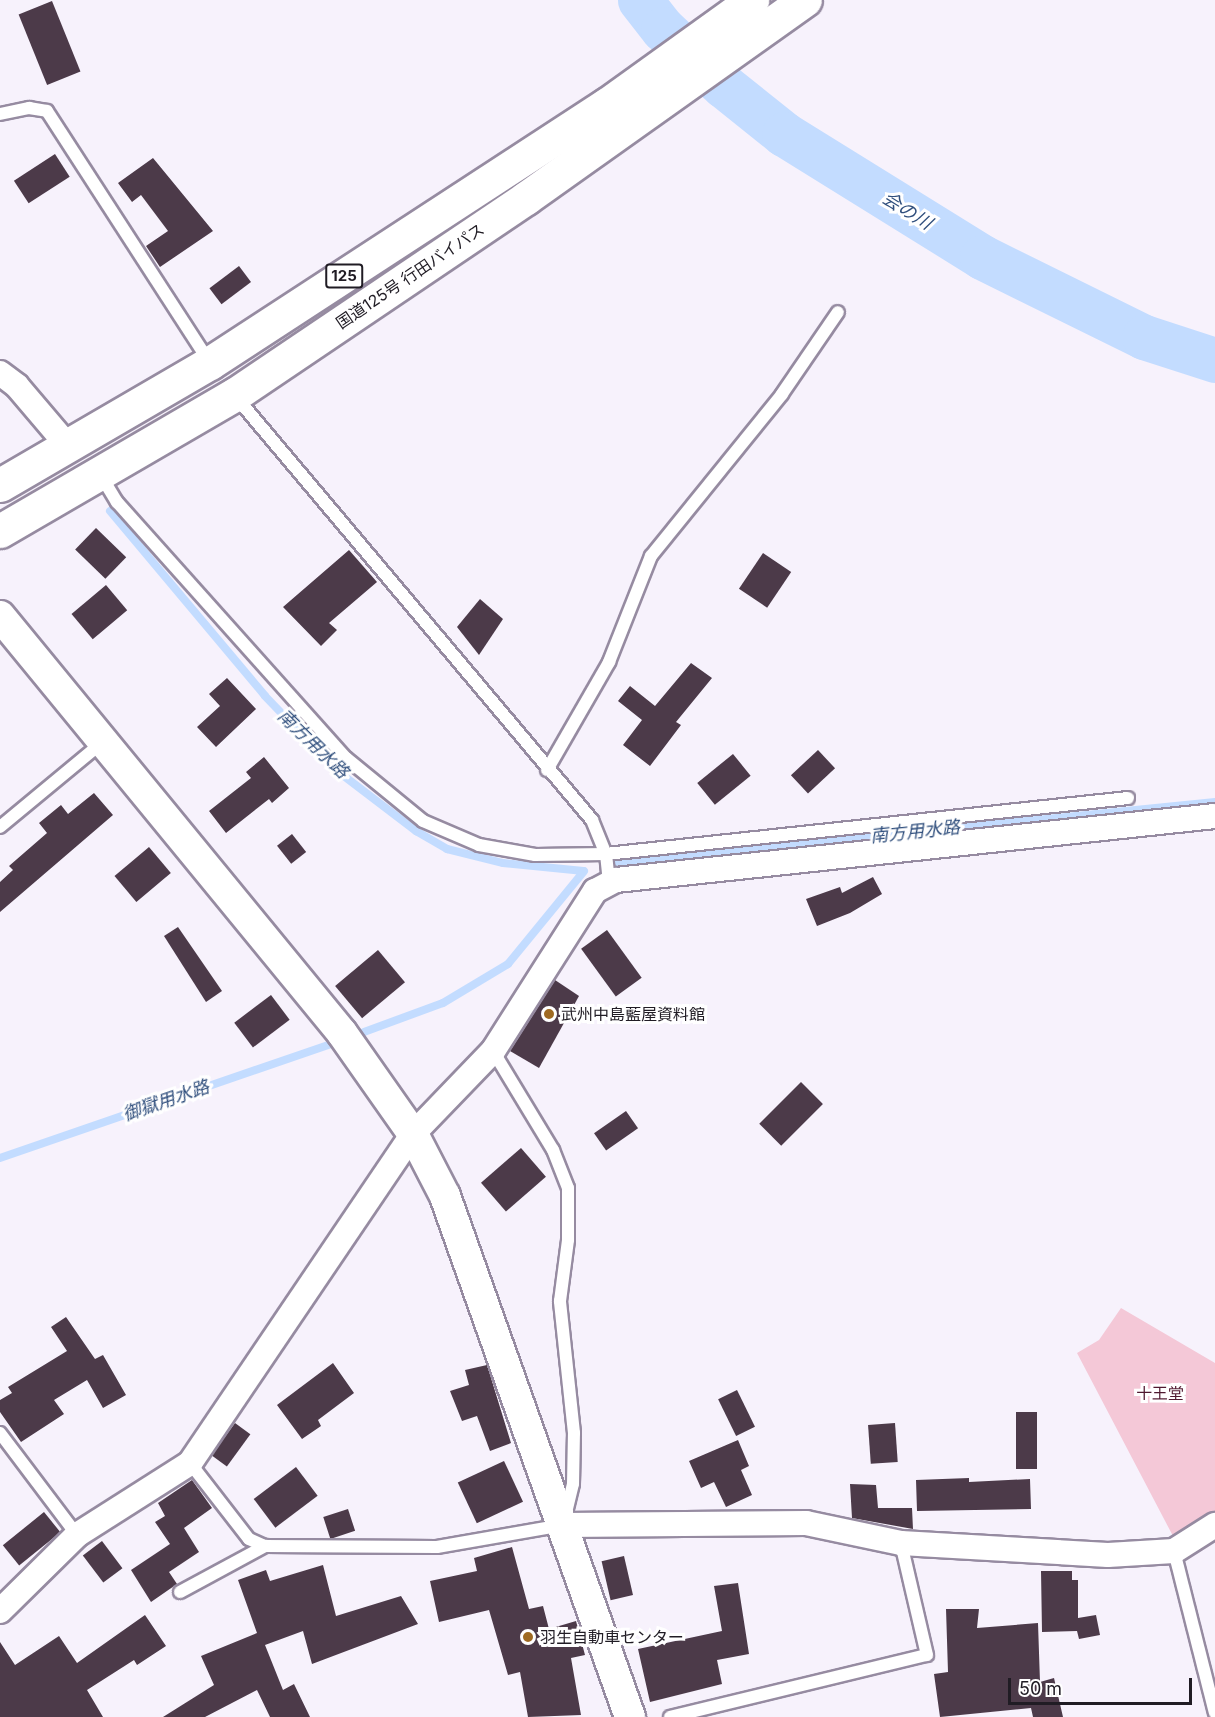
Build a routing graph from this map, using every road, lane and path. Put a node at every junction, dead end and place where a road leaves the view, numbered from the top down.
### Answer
1 (752, 0) edge
2 (805, 0) edge
3 (725, 40) junction
4 (691, 65) junction
5 (0, 114) edge
6 (838, 312) dead end
7 (210, 363) junction
8 (0, 373) edge
9 (234, 395) junction
10 (68, 446) junction
11 (100, 474) junction
12 (0, 486) edge
13 (0, 531) edge
14 (0, 616) edge
15 (105, 740) junction
16 (547, 770) junction
17 (1128, 798) dead end
18 (1215, 816) edge
19 (0, 827) edge
20 (606, 854) junction
21 (609, 884) junction
22 (493, 1051) junction
23 (413, 1134) junction
24 (0, 1433) edge
25 (190, 1463) junction
26 (563, 1525) junction
27 (1215, 1525) edge
28 (77, 1535) junction
29 (901, 1543) junction
30 (265, 1546) junction
31 (1174, 1551) junction
32 (180, 1592) dead end
33 (0, 1611) edge
34 (1215, 1713) edge
35 (630, 1717) edge
36 (670, 1717) edge

1 - 3 highway, 国道125号 行田バイパス / 125
2 - 3 highway, 国道125号 行田バイパス / 125
3 - 4 highway, 国道125号 行田バイパス / 125
4 - 7 highway, 国道125号 行田バイパス / 125
4 - 9 highway, 国道125号 行田バイパス / 125
5 - 7 lane
6 - 16 lane
7 - 10 highway, 国道125号 行田バイパス / 125
8 - 10 street
9 - 11 highway, 国道125号 行田バイパス / 125
9 - 16 lane
10 - 12 highway, 国道125号 行田バイパス / 125
11 - 13 highway, 国道125号 行田バイパス / 125
11 - 20 lane
14 - 15 street
15 - 19 lane
15 - 23 street
16 - 20 lane
17 - 20 lane
18 - 21 street
20 - 21 lane
21 - 22 street
22 - 23 street
22 - 26 lane
23 - 25 street
23 - 26 street
24 - 28 lane
25 - 28 street
25 - 30 lane
26 - 29 street
26 - 30 lane
26 - 35 street
27 - 31 street
28 - 33 street
29 - 31 street
29 - 36 lane
30 - 32 lane
31 - 34 lane

